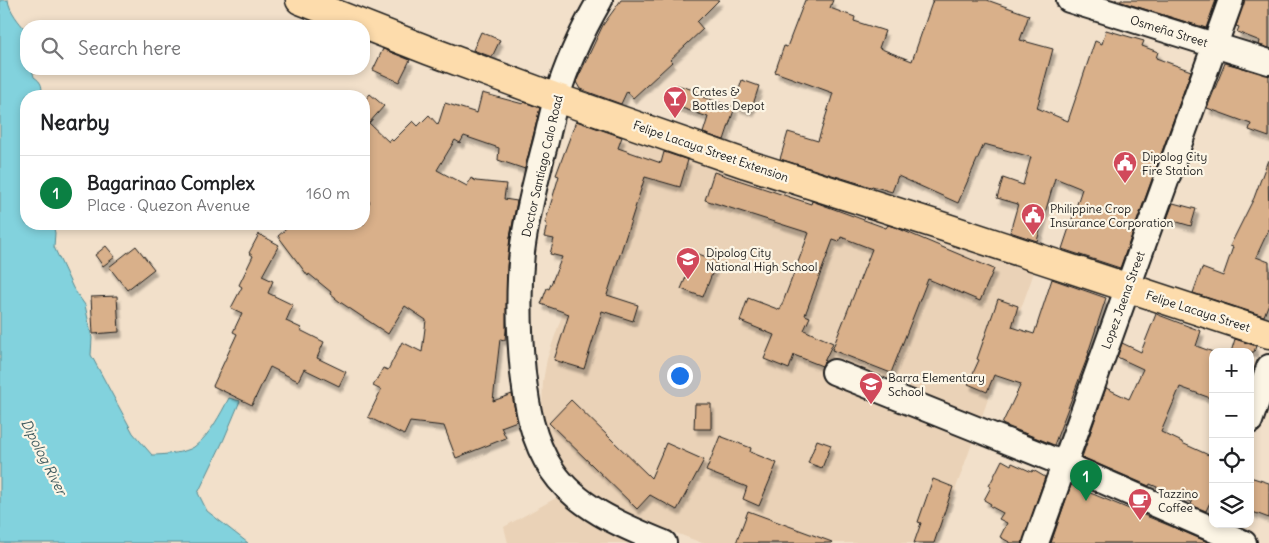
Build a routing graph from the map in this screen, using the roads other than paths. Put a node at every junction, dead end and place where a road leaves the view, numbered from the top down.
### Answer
1 (300, 0) edge
2 (600, 0) edge
3 (1069, 0) edge
4 (1231, 0) edge
5 (351, 20) edge
6 (370, 27) edge
7 (1215, 45) junction
8 (1269, 62) edge
9 (557, 98) junction
10 (1128, 288) junction
11 (1269, 334) edge
12 (1269, 367) edge
13 (834, 372) dead end
14 (1254, 410) edge
15 (1064, 464) junction
16 (1211, 532) edge
17 (664, 543) edge
18 (1036, 543) edge
19 (1244, 543) edge

1 - 5 main road, Felipe Lacaya Street Extension
2 - 9 street, Doctor Santiago Calo Road
3 - 7 street, Osmeña Street
4 - 7 street, Lopez Jaena Street
6 - 9 main road, Felipe Lacaya Street Extension
7 - 8 street, Osmeña Street
7 - 10 street, Lopez Jaena Street
9 - 10 main road, Felipe Lacaya Street Extension
9 - 17 street, Doctor Santiago Calo Road
10 - 11 main road, Felipe Lacaya Street
10 - 15 street, Lopez Jaena Street
12 - 14 street
13 - 15 street
15 - 16 street
15 - 18 street, Lopez Jaena Street
16 - 19 street

